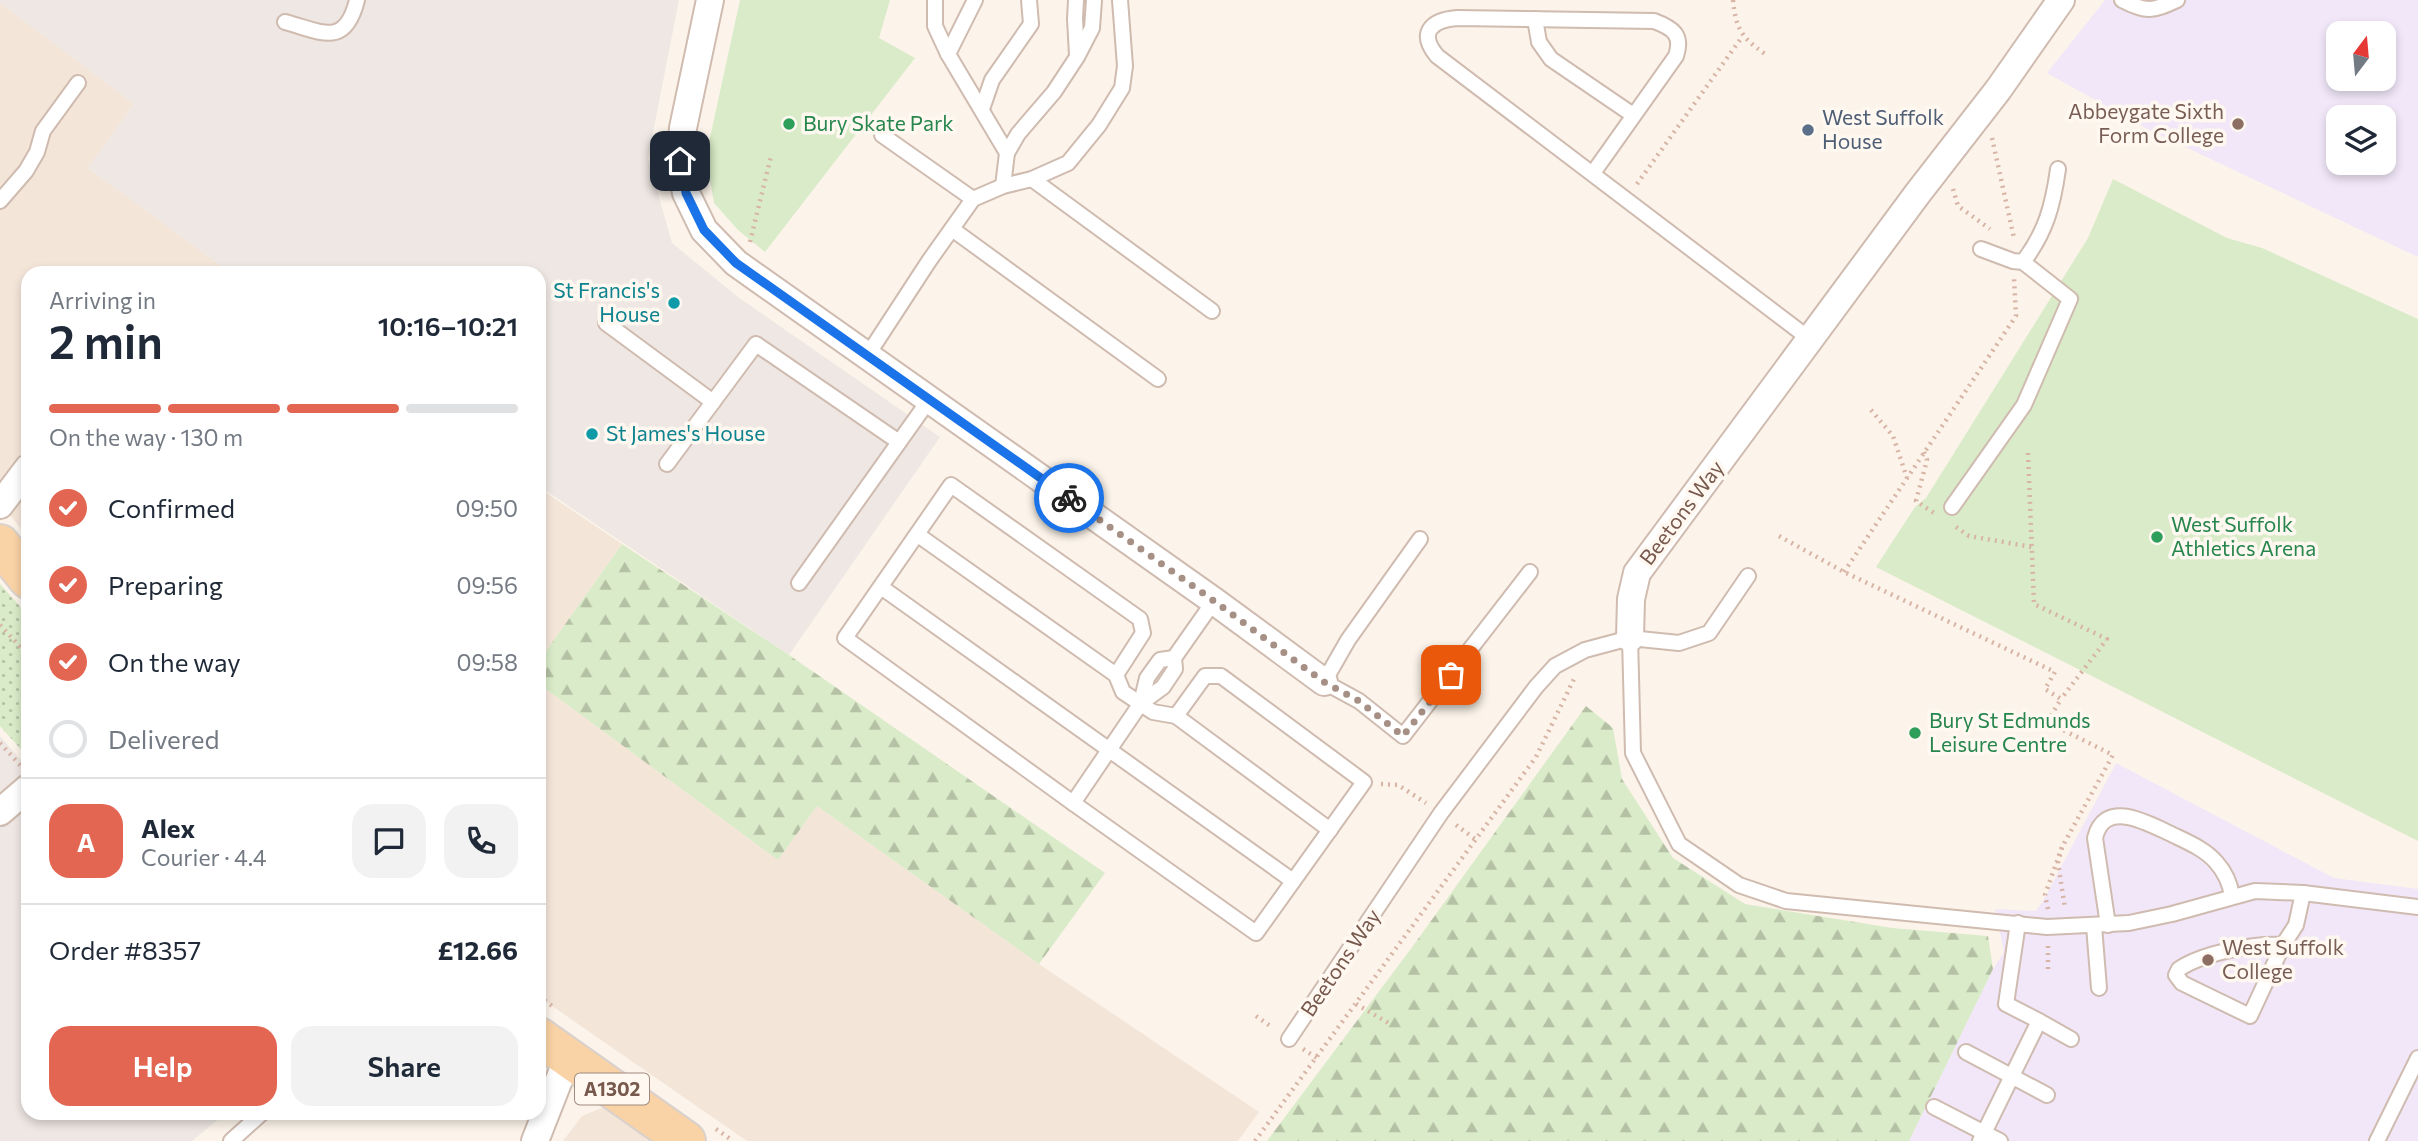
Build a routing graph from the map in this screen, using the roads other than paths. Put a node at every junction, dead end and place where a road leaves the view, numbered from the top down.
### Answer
1 (357, 0) edge
2 (710, 0) edge
3 (935, 0) edge
4 (975, 0) edge
5 (1028, 0) edge
6 (1076, 0) edge
7 (1094, 0) edge
8 (1120, 0) edge
9 (2061, 0) edge
10 (2122, 0) edge
11 (2178, 0) edge
12 (1535, 19) junction
13 (285, 22) dead end
14 (948, 54) junction
15 (1077, 57) junction
16 (78, 83) dead end
17 (982, 109) junction
18 (1633, 115) junction
19 (882, 135) dead end
20 (1007, 153) junction
21 (2058, 169) dead end
22 (1593, 173) junction
23 (1032, 179) junction
24 (1003, 186) junction
25 (974, 199) junction
26 (0, 201) edge
27 (952, 229) junction
28 (1981, 249) dead end
29 (2017, 257) junction
30 (1212, 311) dead end
31 (606, 323) dead end
32 (1811, 340) junction
33 (867, 356) junction
34 (1158, 379) dead end
35 (929, 400) junction
36 (713, 402) junction
37 (899, 443) junction
38 (667, 464) dead end
39 (21, 477) edge
40 (0, 505) edge
41 (1952, 507) dead end
42 (918, 535) junction
43 (1420, 539) dead end
44 (0, 544) edge
45 (21, 570) edge
46 (1530, 572) dead end
47 (1748, 576) dead end
48 (799, 583) dead end
49 (881, 587) junction
50 (1214, 601) junction
51 (1630, 638) junction
52 (1116, 675) junction
53 (1324, 682) junction
54 (1140, 703) junction
55 (1176, 716) junction
56 (1108, 749) junction
57 (21, 794) edge
58 (1073, 803) junction
59 (0, 812) edge
60 (1330, 830) junction
61 (1293, 881) junction
62 (2303, 893) junction
63 (2232, 897) junction
64 (2418, 907) edge
65 (2018, 923) junction
66 (2101, 926) junction
67 (2283, 944) junction
68 (2099, 988) dead end
69 (2039, 1021) junction
70 (2071, 1039) dead end
71 (1289, 1040) dead end
72 (553, 1047) edge
73 (1966, 1052) dead end
74 (2418, 1058) edge
75 (2012, 1076) junction
76 (546, 1084) edge
77 (2047, 1095) dead end
78 (1934, 1107) dead end
79 (254, 1120) edge
80 (539, 1120) edge
81 (1982, 1137) edge
82 (231, 1141) edge
83 (535, 1141) edge
84 (686, 1141) edge
85 (2000, 1141) edge
86 (2377, 1141) edge

1 - 13 lane
2 - 33 street
3 - 14 lane
4 - 14 lane
5 - 17 lane
6 - 15 lane
7 - 15 lane
8 - 23 lane
9 - 32 street, Beetons Way
10 - 11 lane
12 - 18 lane
12 - 18 lane
12 - 22 lane
14 - 17 lane
15 - 20 lane
16 - 26 lane
17 - 20 lane
18 - 22 lane
19 - 25 lane
20 - 24 lane
21 - 29 lane
22 - 32 lane
23 - 24 lane
23 - 30 lane
24 - 25 lane
25 - 27 lane
27 - 33 lane
27 - 34 lane
28 - 29 lane
29 - 41 lane
31 - 36 lane
32 - 51 street, Beetons Way
33 - 35 street
35 - 37 lane
35 - 50 street
36 - 37 lane
36 - 38 lane
37 - 48 lane
39 - 40 street
42 - 49 lane
42 - 52 lane
42 - 52 lane
43 - 53 lane
44 - 45 main road
46 - 53 lane
47 - 51 lane
49 - 56 lane
49 - 58 lane
50 - 53 street
50 - 54 lane
51 - 65 lane
51 - 71 lane, Beetons Way
52 - 54 lane
54 - 55 lane
54 - 56 lane
55 - 60 lane
55 - 60 lane
56 - 58 lane
56 - 61 lane
57 - 59 street
58 - 61 lane
60 - 61 lane
62 - 63 lane
62 - 64 lane
62 - 67 lane
63 - 66 lane
63 - 66 lane
65 - 66 lane
65 - 69 lane
66 - 68 lane
67 - 67 lane
69 - 70 lane
69 - 75 lane
72 - 76 street
72 - 84 main road, A1302
73 - 75 lane
74 - 86 lane
75 - 77 lane
75 - 81 lane
78 - 81 lane
79 - 82 lane
80 - 83 street
81 - 85 lane

